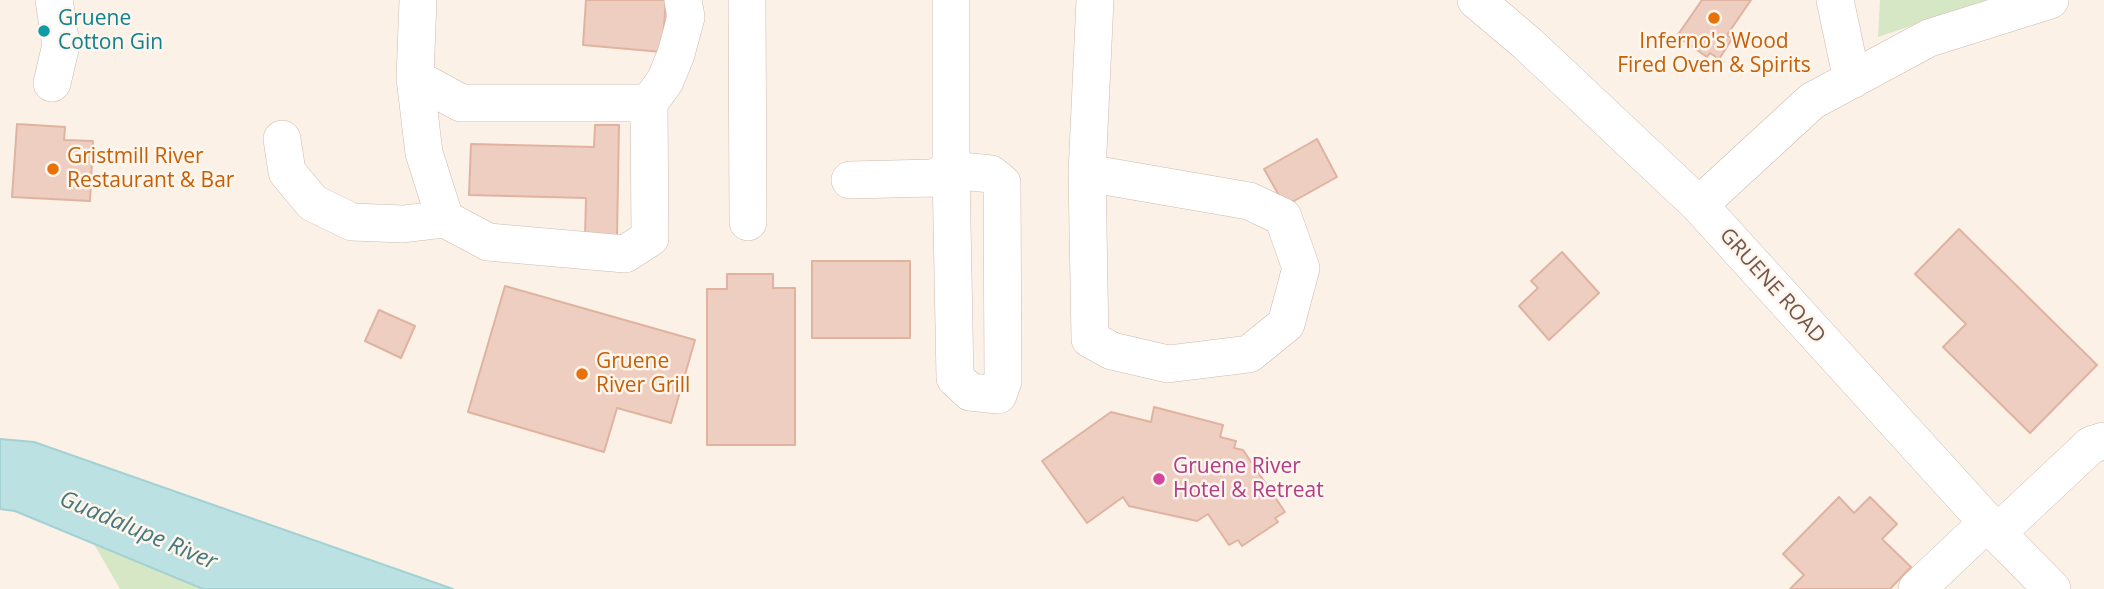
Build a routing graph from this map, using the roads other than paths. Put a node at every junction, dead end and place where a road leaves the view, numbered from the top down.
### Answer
1 (54, 0) edge
2 (418, 0) edge
3 (683, 0) edge
4 (747, 0) edge
5 (951, 0) edge
6 (1095, 0) edge
7 (1476, 0) edge
8 (1835, 0) edge
9 (2050, 0) edge
10 (415, 78) junction
11 (1852, 80) junction
12 (52, 83) dead end
13 (649, 103) junction
14 (282, 139) dead end
15 (951, 170) junction
16 (1087, 173) junction
17 (850, 180) dead end
18 (1699, 205) junction
19 (445, 219) junction
20 (748, 222) dead end
21 (2104, 441) edge
22 (1992, 527) junction
23 (1917, 589) edge
24 (2052, 589) edge

1 - 12 street
2 - 10 street
3 - 13 street
4 - 20 street
5 - 15 street
6 - 16 street
7 - 18 street, GRUENE ROAD
8 - 11 street
9 - 11 street
10 - 13 street
10 - 19 street
11 - 18 street
13 - 19 street
14 - 19 street
15 - 15 street
15 - 17 street
16 - 16 street
18 - 22 street, GRUENE ROAD
21 - 22 street
22 - 23 street
22 - 24 street, GRUENE ROAD

